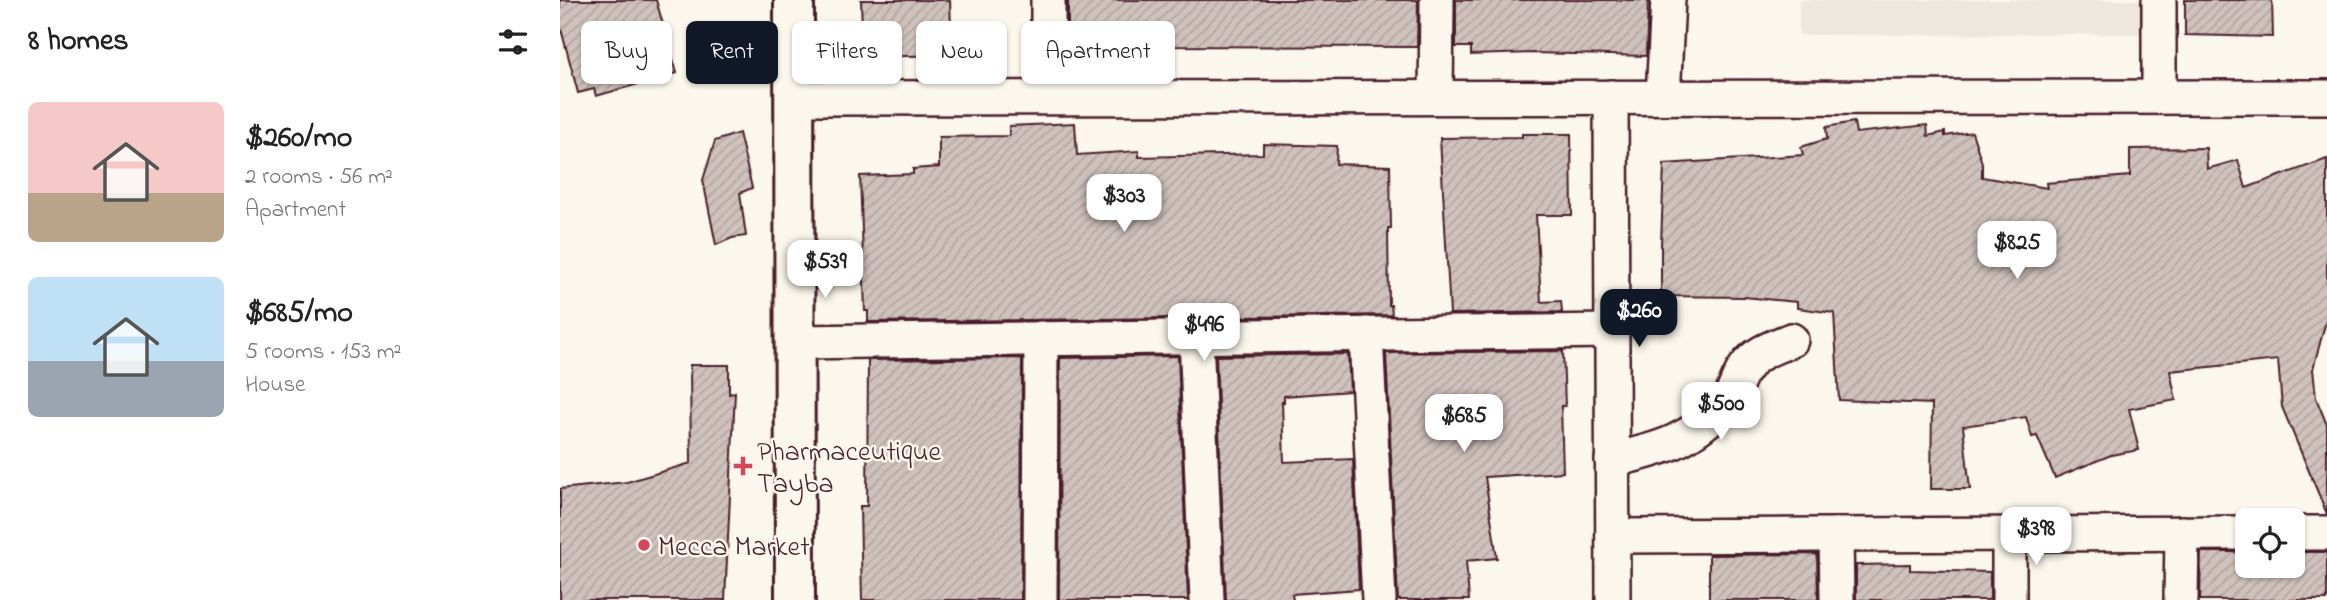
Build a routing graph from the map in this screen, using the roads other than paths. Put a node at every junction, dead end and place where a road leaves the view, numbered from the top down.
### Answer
1 (794, 0) edge
2 (1048, 0) edge
3 (1437, 0) edge
4 (1668, 0) edge
5 (2159, 0) edge
6 (1048, 97) junction
7 (1436, 97) junction
8 (1611, 97) junction
9 (1663, 97) junction
10 (2159, 97) junction
11 (2327, 97) edge
12 (795, 98) junction
13 (1612, 331) junction
14 (1366, 334) junction
15 (1196, 336) junction
16 (1041, 338) junction
17 (1791, 340) dead end
18 (796, 342) junction
19 (1612, 460) junction
20 (2182, 533) junction
21 (2235, 533) edge
22 (2305, 533) edge
23 (2327, 533) edge
24 (2008, 534) junction
25 (1836, 535) junction
26 (1613, 536) junction
27 (795, 600) edge
28 (1040, 600) edge
29 (1207, 600) edge
30 (1379, 600) edge
31 (1613, 600) edge
32 (1837, 600) edge
33 (2009, 600) edge
34 (2181, 600) edge

1 - 12 street
2 - 6 street
3 - 7 street
4 - 9 street
5 - 10 street
6 - 7 street
6 - 12 street
7 - 8 street
8 - 9 street
8 - 13 street
9 - 10 street
10 - 11 street
12 - 18 street
13 - 14 street
13 - 19 street
14 - 15 street
14 - 30 street
15 - 16 street
15 - 29 street
16 - 18 street
16 - 28 street
17 - 19 street
18 - 27 street
19 - 26 street
20 - 21 street
20 - 24 street
20 - 34 street
22 - 23 street
24 - 25 street
24 - 33 street
25 - 26 street
25 - 32 street
26 - 31 street

